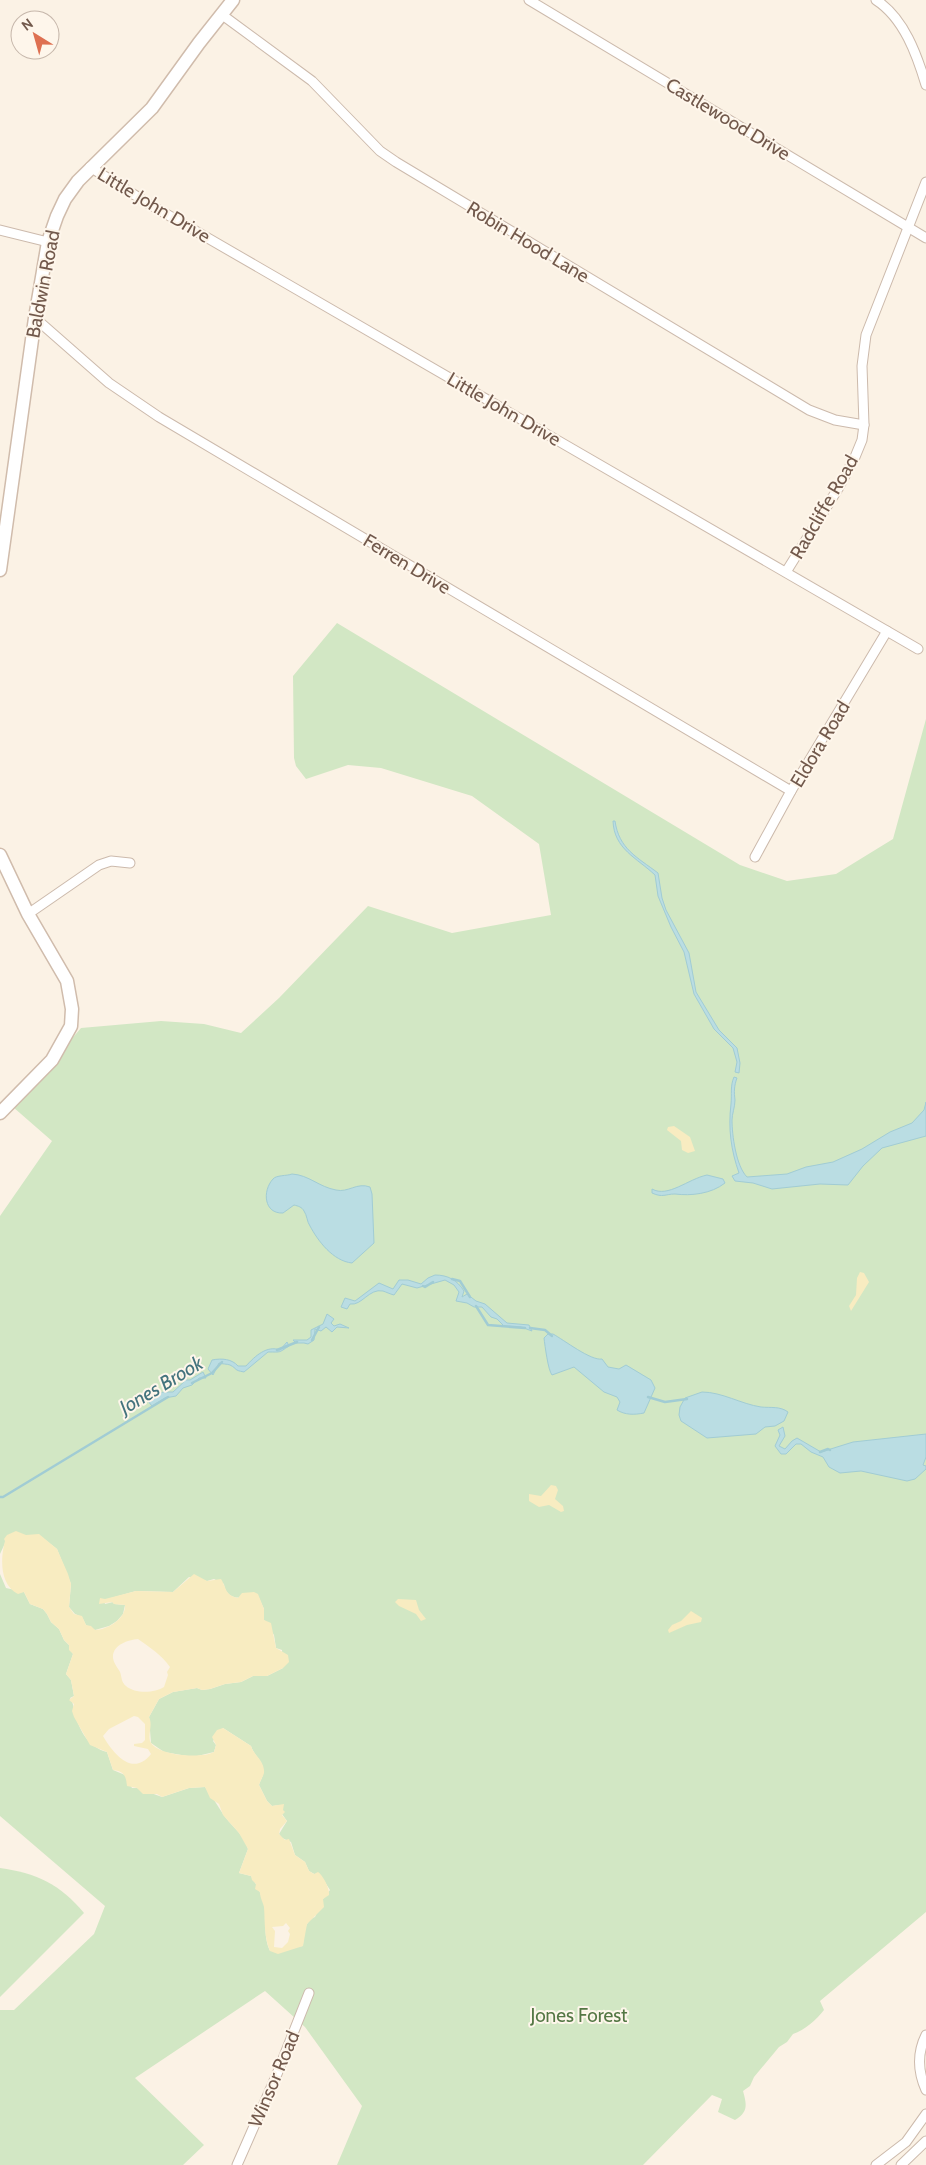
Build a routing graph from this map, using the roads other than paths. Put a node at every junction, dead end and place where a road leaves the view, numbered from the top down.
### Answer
1 (233, 0) edge
2 (529, 0) edge
3 (876, 0) edge
4 (221, 14) junction
5 (926, 85) edge
6 (90, 167) junction
7 (926, 182) edge
8 (908, 228) junction
9 (0, 230) edge
10 (926, 238) edge
11 (48, 242) junction
12 (35, 318) junction
13 (864, 425) junction
14 (0, 570) edge
15 (786, 572) junction
16 (887, 632) junction
17 (918, 650) dead end
18 (792, 791) junction
19 (0, 855) edge
20 (756, 857) dead end
21 (130, 863) dead end
22 (28, 914) junction
23 (0, 1113) edge
24 (309, 1993) dead end
25 (926, 2035) edge
26 (926, 2090) edge
27 (926, 2114) edge
28 (926, 2141) edge
29 (237, 2165) edge
30 (876, 2165) edge
31 (900, 2165) edge

1 - 4 street, Baldwin Road
2 - 8 street, Castlewood Drive
3 - 5 street
4 - 6 street, Baldwin Road
4 - 13 street, Robin Hood Lane
6 - 11 street, Baldwin Road
6 - 15 street, Little John Drive
7 - 8 street, Radcliffe Road
8 - 10 street, Castlewood Drive
8 - 13 street, Radcliffe Road
9 - 11 street
11 - 12 street, Baldwin Road
12 - 14 street, Baldwin Road
12 - 18 street, Ferren Drive
13 - 15 street, Radcliffe Road
15 - 16 street, Little John Drive
16 - 17 street, Little John Drive
16 - 18 street, Eldora Road
18 - 20 street, Eldora Road
19 - 22 street
21 - 22 street
22 - 23 street
24 - 29 street, Winsor Road
25 - 26 street
27 - 30 street
28 - 31 street

